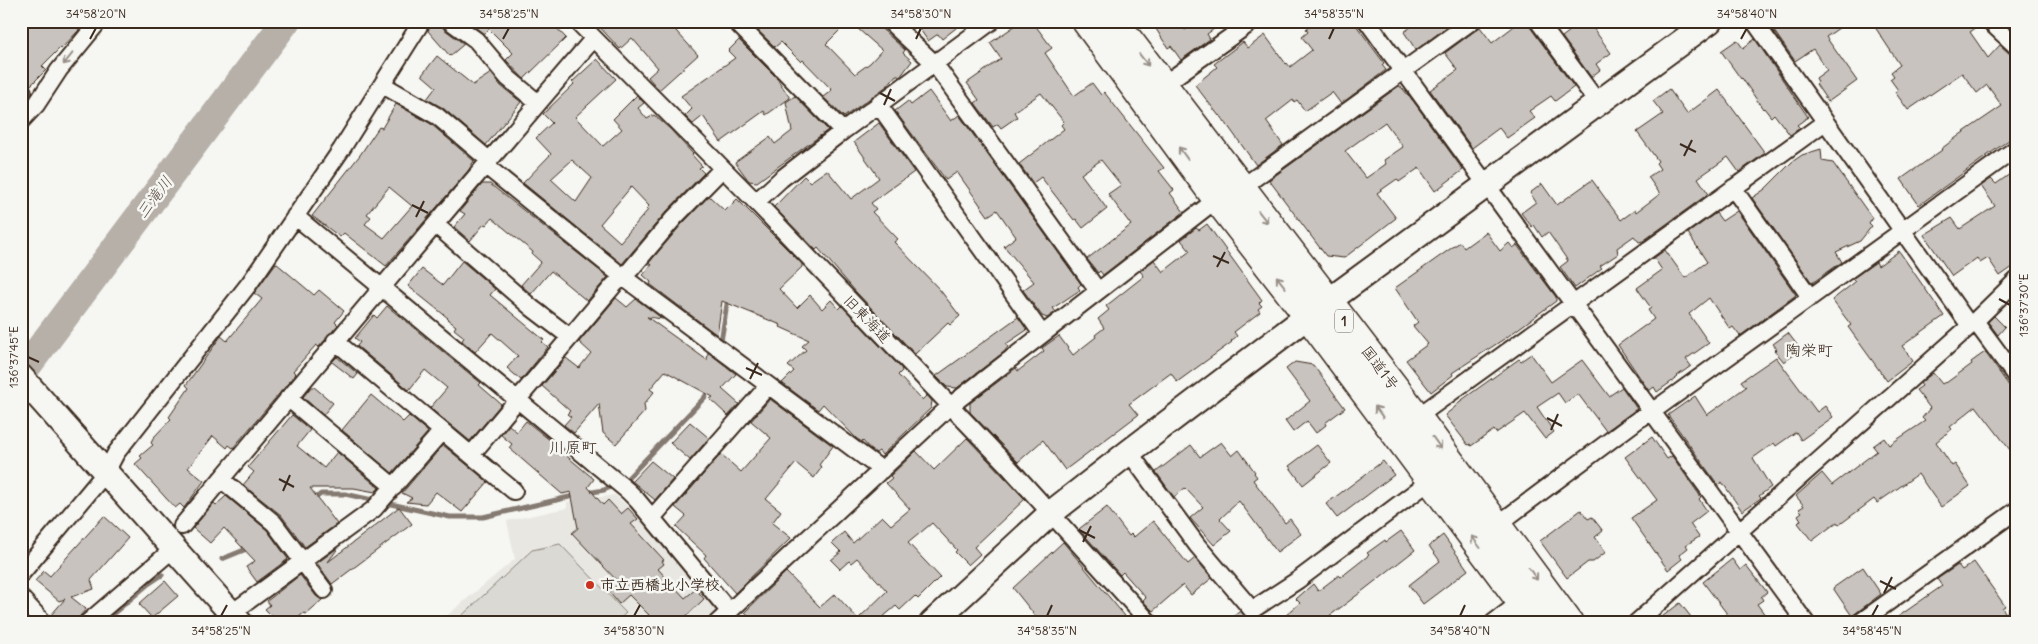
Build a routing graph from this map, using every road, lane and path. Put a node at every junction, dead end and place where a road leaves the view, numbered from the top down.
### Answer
1 (99, 21) edge
2 (422, 21) edge
3 (450, 21) edge
4 (734, 21) edge
5 (889, 21) edge
6 (992, 21) edge
7 (1086, 21) edge
8 (1114, 21) edge
9 (1253, 21) edge
10 (1367, 21) edge
11 (1472, 21) edge
12 (1538, 21) edge
13 (1710, 21) edge
14 (1754, 21) edge
15 (1989, 21) edge
16 (582, 23) edge
17 (594, 38) junction
18 (2017, 47) edge
19 (934, 63) junction
20 (1403, 70) junction
21 (383, 85) junction
22 (1163, 85) junction
23 (538, 103) junction
24 (1598, 103) junction
25 (878, 104) junction
26 (21, 121) edge
27 (1825, 122) junction
28 (843, 131) junction
29 (2017, 148) edge
30 (488, 163) junction
31 (722, 169) junction
32 (1487, 184) junction
33 (1732, 188) junction
34 (1229, 194) junction
35 (756, 202) junction
36 (295, 216) junction
37 (436, 225) junction
38 (1902, 230) junction
39 (623, 277) junction
40 (2017, 280) edge
41 (383, 288) junction
42 (1098, 291) junction
43 (1810, 297) junction
44 (1574, 303) junction
45 (1318, 309) junction
46 (1972, 323) junction
47 (1042, 334) junction
48 (570, 337) junction
49 (335, 341) junction
50 (21, 377) edge
51 (2017, 378) edge
52 (768, 386) junction
53 (288, 398) junction
54 (518, 400) junction
55 (950, 406) junction
56 (1653, 412) junction
57 (1417, 417) junction
58 (442, 431) junction
59 (1129, 452) junction
60 (471, 455) junction
61 (104, 469) junction
62 (882, 470) junction
63 (221, 479) junction
64 (1430, 481) junction
65 (391, 490) junction
66 (514, 491) dead end
67 (2017, 510) edge
68 (1051, 513) junction
69 (652, 518) junction
70 (1497, 525) junction
71 (182, 526) dead end
72 (1739, 532) junction
73 (165, 556) dead end
74 (302, 560) junction
75 (21, 574) edge
76 (324, 590) dead end
77 (21, 598) edge
78 (729, 611) junction
79 (2017, 613) edge
80 (1512, 617) edge
81 (230, 619) edge
82 (1145, 621) edge
83 (44, 623) edge
84 (87, 623) edge
85 (717, 623) edge
86 (932, 623) edge
87 (1569, 623) edge
88 (1636, 623) edge
89 (1806, 623) edge
90 (1859, 623) edge
91 (2013, 623) edge

1 -> 26 street
2 - 21 street
3 - 23 street
4 - 28 street
5 - 19 street
6 - 19 street
34 -> 7 highway, 国道1号 / 1
8 -> 22 highway, 国道1号 / 1
9 - 22 street
10 - 20 street
11 - 20 street
12 - 24 street
13 - 24 street
14 - 27 street
15 - 18 street
16 - 17 street, 旧東海道
17 - 23 street
17 - 31 street, 旧東海道
19 - 25 street
19 - 42 street
20 - 32 street
20 - 34 street
21 - 30 street
21 - 36 street
22 - 34 highway, 国道1号 / 1
23 - 30 street
24 - 32 street
25 - 28 street
25 - 47 street
27 - 33 street
27 - 38 street
28 - 35 street
29 - 38 street
30 - 37 street
30 - 39 street
31 - 35 street, 旧東海道
31 - 39 street
32 - 44 street
32 - 45 street
33 - 43 street
33 - 44 street
34 - 42 street
34 - 45 highway, 国道1号 / 1
35 - 55 street, 旧東海道
36 - 41 street
36 - 61 street
37 - 41 street
37 - 48 street
38 - 43 street
38 - 46 street
39 - 48 street
39 - 52 street
40 - 46 street
41 - 49 street
41 - 54 street
42 - 47 street
43 - 56 street
44 - 56 street
44 - 57 street
45 - 57 highway, 国道1号 / 1
45 - 59 street
64 -> 45 highway, 国道1号 / 1
46 - 51 street
46 - 72 street
47 - 55 street
48 - 54 street
49 - 53 street
49 - 58 street
50 - 61 street
52 - 62 street
52 - 69 street
53 - 63 street
53 - 65 street
54 - 60 street
54 - 69 street
55 - 62 street
55 - 68 street, 旧東海道
56 - 70 street
56 - 72 street
57 -> 70 highway, 国道1号 / 1
58 - 60 street
58 - 65 street
59 - 64 street
59 - 68 street
60 - 66 street
61 - 75 street
61 - 81 street
62 - 78 street
63 - 71 street
63 - 74 street
80 -> 64 highway, 国道1号 / 1
65 - 74 street
67 - 90 street
68 - 82 street, 旧東海道
68 - 86 street
69 - 78 street
70 -> 87 highway, 国道1号 / 1
72 - 88 street
72 - 89 street
73 - 84 street
74 - 76 street
74 - 81 street
77 - 83 street
78 - 85 street
79 - 91 street

